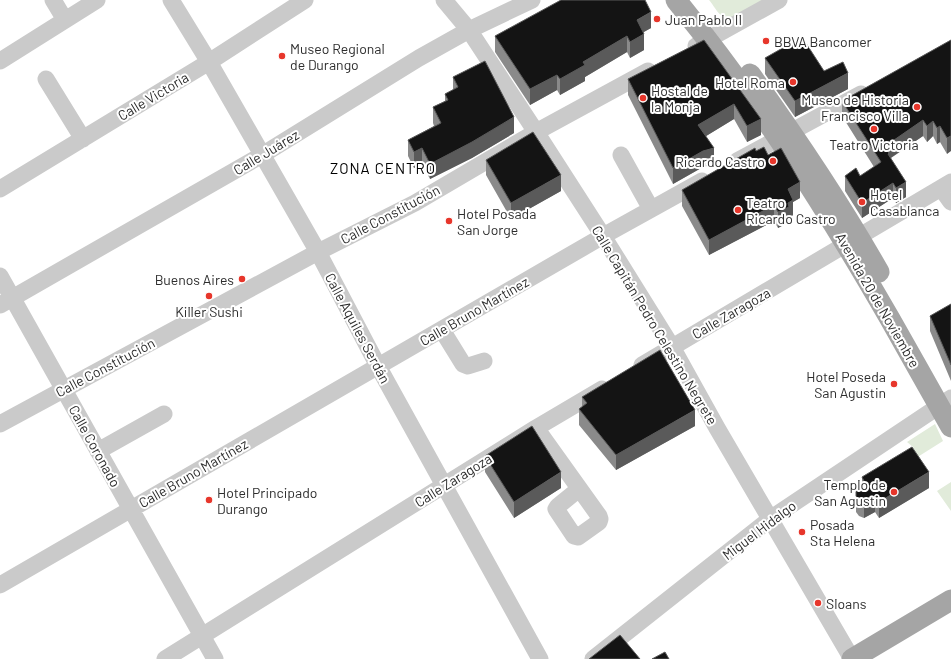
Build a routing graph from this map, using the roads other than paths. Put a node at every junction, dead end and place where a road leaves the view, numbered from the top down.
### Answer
1 (53, 0) edge
2 (97, 0) edge
3 (171, 0) edge
4 (305, 0) edge
5 (444, 0) edge
6 (532, 0) edge
7 (676, 0) edge
8 (694, 0) edge
9 (779, 0) edge
10 (65, 20) junction
11 (469, 30) junction
12 (714, 35) junction
13 (680, 54) edge
14 (0, 61) edge
15 (209, 62) junction
16 (660, 65) edge
17 (46, 79) dead end
18 (878, 85) edge
19 (536, 132) junction
20 (785, 135) junction
21 (82, 139) junction
22 (262, 155) junction
23 (620, 155) dead end
24 (0, 189) edge
25 (948, 191) edge
26 (651, 209) junction
27 (603, 236) junction
28 (853, 241) junction
29 (318, 252) junction
30 (0, 276) edge
31 (6, 301) edge
32 (442, 330) junction
33 (672, 347) junction
34 (484, 361) dead end
35 (378, 366) junction
36 (64, 390) junction
37 (947, 400) edge
38 (164, 414) dead end
39 (0, 424) edge
40 (951, 427) edge
41 (536, 428) junction
42 (98, 451) junction
43 (444, 486) junction
44 (579, 489) dead end
45 (130, 510) junction
46 (770, 519) junction
47 (0, 585) edge
48 (951, 600) edge
49 (202, 636) junction
50 (165, 659) edge
51 (215, 659) edge
52 (540, 659) edge
53 (593, 659) edge
54 (852, 659) edge

1 - 10 street
2 - 10 street
3 - 15 street, Calle Aquiles Serdán
4 - 15 street, Calle Victoria
5 - 11 street, Calle Capitán Pedro Celestino Negrete
6 - 11 street, Calle Juárez
7 - 12 main road, Avenida 20 de Noviembre
8 - 12 main road, Avenida 20 de Noviembre
9 - 12 street
10 - 14 street
11 - 19 street, Calle Capitán Pedro Celestino Negrete
11 - 22 street, Calle Juárez
12 - 13 street
12 - 20 main road, Avenida 20 de Noviembre
15 - 21 street, Calle Victoria
15 - 22 street, Calle Aquiles Serdán
16 - 19 street, Calle Constitución
17 - 21 street
18 - 20 street, Calle Bruno Martínez
19 - 27 street, Calle Capitán Pedro Celestino Negrete
19 - 29 street, Calle Constitución
20 - 26 street, Calle Bruno Martínez
20 - 28 main road, Avenida 20 de Noviembre
21 - 24 street, Calle Victoria
22 - 29 street, Calle Aquiles Serdán
22 - 31 street, Calle Juárez
23 - 26 street
25 - 28 street, Calle Zaragoza
26 - 27 street, Calle Bruno Martínez
27 - 32 street, Calle Bruno Martínez
27 - 33 street, Calle Capitán Pedro Celestino Negrete
28 - 33 street, Calle Zaragoza
28 - 37 main road, Avenida 20 de Noviembre
29 - 35 street, Calle Aquiles Serdán
29 - 36 street, Calle Constitución
30 - 31 street, Calle Coronado
31 - 36 street, Calle Coronado
32 - 34 street
32 - 35 street, Calle Bruno Martínez
33 - 41 street, Calle Zaragoza
33 - 46 street, Calle Capitán Pedro Celestino Negrete
35 - 43 street, Calle Aquiles Serdán
35 - 45 street, Calle Bruno Martínez
36 - 39 street, Calle Constitución
36 - 42 street, Calle Coronado
37 - 40 main road, Avenida 20 de Noviembre
37 - 46 street, Miguel Hidalgo
38 - 42 street
41 - 43 street, Calle Zaragoza
41 - 44 street
42 - 45 street, Calle Coronado
43 - 49 street, Calle Zaragoza
43 - 52 street, Calle Aquiles Serdán
45 - 47 street, Calle Bruno Martínez
45 - 49 street, Calle Coronado
46 - 53 street, Miguel Hidalgo
46 - 54 street, Calle Capitán Pedro Celestino Negrete
48 - 54 main road
49 - 50 street, Calle Zaragoza
49 - 51 street, Calle Coronado

